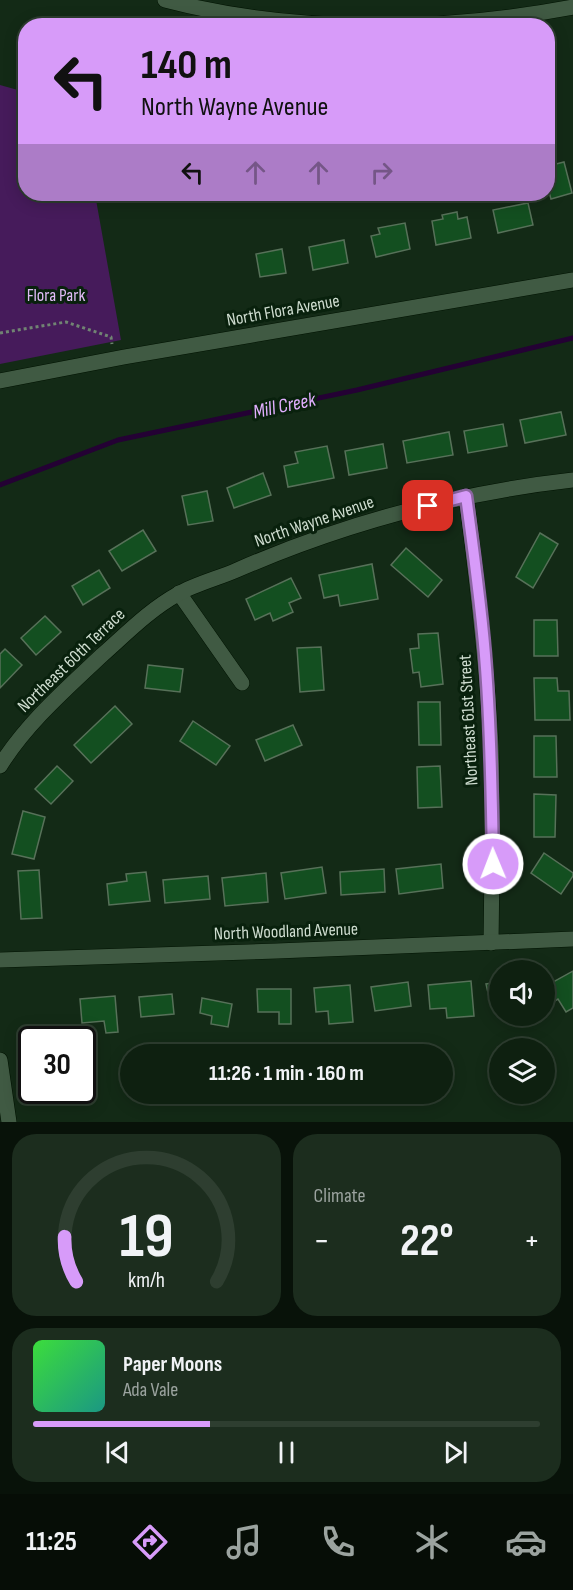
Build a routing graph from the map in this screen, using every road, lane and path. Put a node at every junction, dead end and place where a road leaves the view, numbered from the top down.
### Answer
1 (165, 0) edge
2 (573, 7) edge
3 (268, 18) edge
4 (500, 18) edge
5 (573, 280) edge
6 (0, 333) edge
7 (113, 346) dead end
8 (0, 381) edge
9 (573, 480) edge
10 (466, 496) junction
11 (179, 593) junction
12 (242, 683) dead end
13 (0, 766) edge
14 (573, 939) edge
15 (491, 943) junction
16 (0, 960) edge
17 (0, 1060) edge
18 (9, 1122) edge

1 - 3 street
2 - 4 street
5 - 8 street, North Flora Avenue
6 - 7 path
9 - 10 street, North Wayne Avenue
10 - 11 street, North Wayne Avenue
10 - 15 street, Northeast 61st Street
11 - 12 street
11 - 13 street, Northeast 60th Terrace
14 - 15 street, North Woodland Avenue
15 - 16 street, North Woodland Avenue
17 - 18 street

